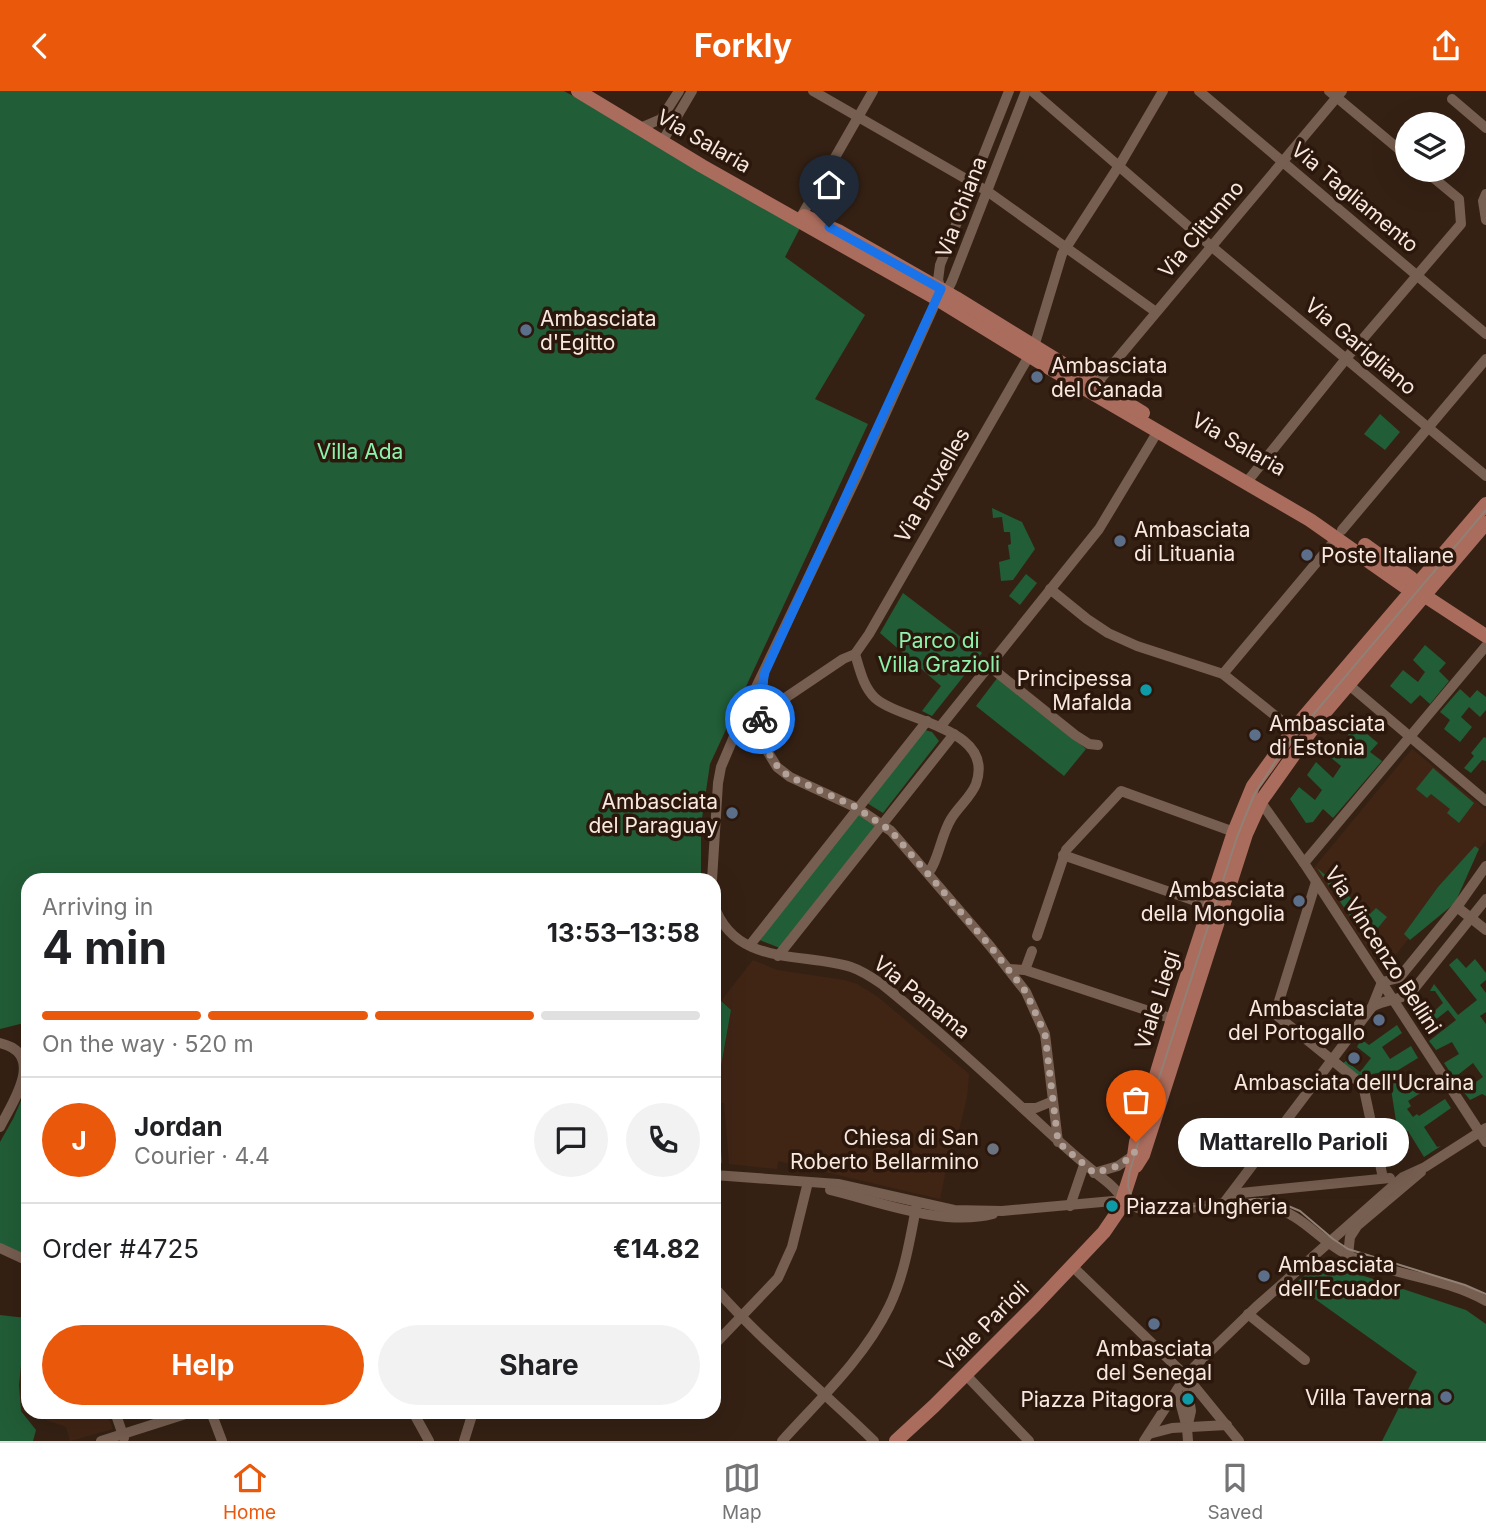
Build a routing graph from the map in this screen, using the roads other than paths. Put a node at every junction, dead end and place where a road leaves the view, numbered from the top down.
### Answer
1 (578, 91) edge
2 (679, 91) edge
3 (692, 91) edge
4 (813, 91) edge
5 (873, 91) edge
6 (1009, 91) edge
7 (1026, 91) edge
8 (1032, 91) edge
9 (1163, 91) edge
10 (1199, 91) edge
11 (1336, 93) edge
12 (1452, 99) dead end
13 (859, 116) junction
14 (640, 128) junction
15 (1486, 128) edge
16 (662, 142) junction
17 (1395, 145) edge
18 (1283, 162) junction
19 (1118, 167) junction
20 (973, 182) junction
21 (1438, 182) edge
22 (987, 191) junction
23 (1485, 195) edge
24 (773, 205) junction
25 (802, 215) junction
26 (1486, 220) edge
27 (1211, 246) junction
28 (1066, 248) junction
29 (940, 265) junction
30 (1417, 275) junction
31 (921, 278) junction
32 (939, 294) junction
33 (1156, 312) junction
34 (1486, 334) edge
35 (1031, 351) junction
36 (1347, 359) junction
37 (1486, 359) edge
38 (1093, 388) junction
39 (1429, 428) junction
40 (1158, 431) junction
41 (1486, 476) edge
42 (1249, 480) junction
43 (1486, 504) edge
44 (1486, 523) edge
45 (1340, 534) junction
46 (1050, 589) junction
47 (1420, 592) junction
48 (1486, 636) edge
49 (1486, 646) edge
50 (855, 654) junction
51 (989, 666) junction
52 (765, 672) junction
53 (1223, 674) junction
54 (1349, 685) junction
55 (760, 718) junction
56 (744, 721) junction
57 (927, 721) junction
58 (940, 727) junction
59 (1293, 730) junction
60 (954, 734) junction
61 (1410, 737) junction
62 (1098, 745) dead end
63 (1255, 797) junction
64 (1486, 801) edge
65 (857, 808) junction
66 (883, 824) junction
67 (1234, 832) junction
68 (1063, 855) junction
69 (1304, 863) junction
70 (1486, 866) edge
71 (712, 873) edge
72 (928, 873) junction
73 (1317, 882) junction
74 (1486, 899) edge
75 (1209, 906) junction
76 (1457, 907) junction
77 (721, 917) edge
78 (1471, 918) junction
79 (1486, 930) edge
80 (1037, 936) dead end
81 (750, 945) junction
82 (1032, 951) dead end
83 (778, 956) junction
84 (1008, 969) junction
85 (1025, 970) junction
86 (1399, 978) junction
87 (1382, 982) junction
88 (1406, 995) junction
89 (1394, 1001) junction
90 (1373, 1007) junction
91 (1173, 1019) junction
92 (0, 1043) edge
93 (21, 1059) edge
94 (1332, 1061) junction
95 (21, 1084) edge
96 (1053, 1101) junction
97 (1023, 1108) junction
98 (0, 1127) edge
99 (1484, 1135) edge
100 (1058, 1142) junction
101 (1134, 1155) junction
102 (1425, 1167) junction
103 (1088, 1168) junction
104 (1132, 1170) junction
105 (721, 1176) edge
106 (1403, 1177) junction
107 (1383, 1178) junction
108 (808, 1182) junction
109 (1231, 1194) junction
110 (1124, 1200) junction
111 (1223, 1204) junction
112 (1065, 1206) junction
113 (917, 1207) junction
114 (1329, 1244) junction
115 (0, 1248) edge
116 (1348, 1255) junction
117 (21, 1258) edge
118 (1072, 1266) junction
119 (721, 1295) edge
120 (1486, 1301) edge
121 (1248, 1314) junction
122 (741, 1318) junction
123 (721, 1338) edge
124 (1306, 1360) dead end
125 (965, 1374) junction
126 (1186, 1376) junction
127 (1177, 1390) junction
128 (825, 1393) junction
129 (117, 1419) edge
130 (174, 1419) edge
131 (214, 1419) edge
132 (417, 1419) edge
133 (471, 1419) edge
134 (1227, 1426) junction
135 (1188, 1428) junction
136 (124, 1438) edge
137 (1146, 1438) edge
138 (101, 1441) edge
139 (222, 1441) edge
140 (429, 1441) edge
141 (464, 1441) edge
142 (782, 1441) edge
143 (874, 1441) edge
144 (897, 1441) edge
145 (1029, 1441) edge
146 (1188, 1441) edge
147 (1239, 1441) edge

1 - 14 main road, Via Salaria
2 - 14 street
3 - 16 street
4 - 13 street
5 - 13 street
6 - 20 street, Via Chiana
7 - 22 street, Via Chiana
8 - 19 street, Via Garigliano
9 - 19 street, Via Bruxelles
10 - 18 street, Via Tagliamento
11 - 17 street
11 - 18 street, Via Clitunno
12 - 15 street
13 - 20 street
13 - 25 street
14 - 16 main road, Via Salaria
16 - 24 main road, Via Salaria
18 - 27 street, Via Clitunno
18 - 30 street, Via Tagliamento
19 - 27 street, Via Garigliano
19 - 28 street, Via Bruxelles
20 - 22 street
20 - 29 street, Via Chiana
21 - 30 street
22 - 28 street
22 - 32 street, Via Chiana
23 - 26 street
24 - 25 main road, Via Salaria
24 - 32 main road, Via Salaria
25 - 31 main road, Via Salaria
27 - 33 street, Via Clitunno
27 - 36 street, Via Garigliano
28 - 33 street
28 - 35 street, Via Bruxelles
29 - 31 street
29 - 32 street, Via Chiana
30 - 34 street, Via Tagliamento
30 - 36 street
31 - 32 main road, Via Salaria
32 - 35 main road, Via Salaria
32 - 52 street
33 - 38 street, Via Clitunno
35 - 38 main road, Via Salaria
35 - 50 street, Via Bruxelles
36 - 39 street, Via Garigliano
36 - 42 street
37 - 39 street
38 - 40 main road, Via Salaria
38 - 42 main road, Via Salaria
39 - 41 street, Via Garigliano
39 - 45 street
40 - 42 main road, Via Salaria
40 - 46 street
42 - 45 main road, Via Salaria
43 - 47 main road
44 - 47 main road
45 - 47 main road, Via Salaria
45 - 53 street
46 - 51 street
46 - 53 street
47 - 48 main road, Via Salaria
47 - 54 main road, Viale Liegi
47 - 59 main road, Viale Liegi
49 - 61 street
50 - 55 street
50 - 57 street
51 - 58 street
51 - 62 street
52 - 55 street
52 - 56 street
53 - 59 street
54 - 61 street
54 - 63 main road, Viale Liegi
55 - 56 street
55 - 65 street
56 - 71 street
57 - 58 street
57 - 65 street
58 - 60 street
59 - 63 main road, Viale Liegi
60 - 66 street
60 - 72 street
61 - 64 street
61 - 69 street
63 - 67 main road, Viale Liegi
63 - 69 street, Via Vincenzo Bellini
63 - 104 main road, Viale Liegi
65 - 66 street
65 - 81 street
66 - 72 street
66 - 83 street
67 - 68 street
67 - 75 main road, Viale Liegi
68 - 75 street
68 - 80 street
69 - 73 street, Via Vincenzo Bellini
70 - 76 street
72 - 84 street
73 - 87 street, Via Vincenzo Bellini
73 - 94 street
74 - 78 street
75 - 91 main road, Viale Liegi
76 - 78 street
76 - 86 street
77 - 81 street, Via Panama
78 - 79 street
78 - 88 street
81 - 83 street, Via Panama
82 - 85 street
83 - 97 street, Via Panama
84 - 85 street
84 - 96 street
85 - 91 street
86 - 87 street
86 - 88 street
87 - 89 street, Via Vincenzo Bellini
87 - 90 street
88 - 89 street
89 - 90 street
89 - 99 street, Via Vincenzo Bellini
90 - 94 street
91 - 101 main road, Viale Liegi
92 - 93 street
94 - 107 street
94 - 109 street
95 - 98 street
96 - 97 street
96 - 100 street
97 - 100 street, Via Panama
99 - 102 street
100 - 103 street, Via Panama
101 - 103 street
101 - 104 main road, Viale Liegi
102 - 106 street
102 - 116 street
103 - 110 street
103 - 112 street
104 - 110 main road
105 - 108 street
106 - 107 street
106 - 114 street
107 - 109 street
108 - 113 street
108 - 122 street
109 - 111 street
110 - 111 street
110 - 112 street
110 - 118 main road, Viale Parioli
111 - 114 street
112 - 113 street
113 - 128 street
114 - 116 street
114 - 121 street
115 - 117 street
116 - 120 street
118 - 125 main road, Viale Parioli
118 - 126 street
119 - 122 street
121 - 124 street
121 - 126 street
122 - 123 street
122 - 128 street
125 - 144 main road, Viale Parioli
125 - 145 street
126 - 127 street
126 - 134 street
126 - 135 street
127 - 135 street
127 - 137 street
128 - 142 street
128 - 143 street
129 - 136 street
130 - 136 street
131 - 139 street
132 - 140 street
133 - 141 street
134 - 135 street
134 - 147 street
135 - 137 street
135 - 146 street
136 - 138 street

